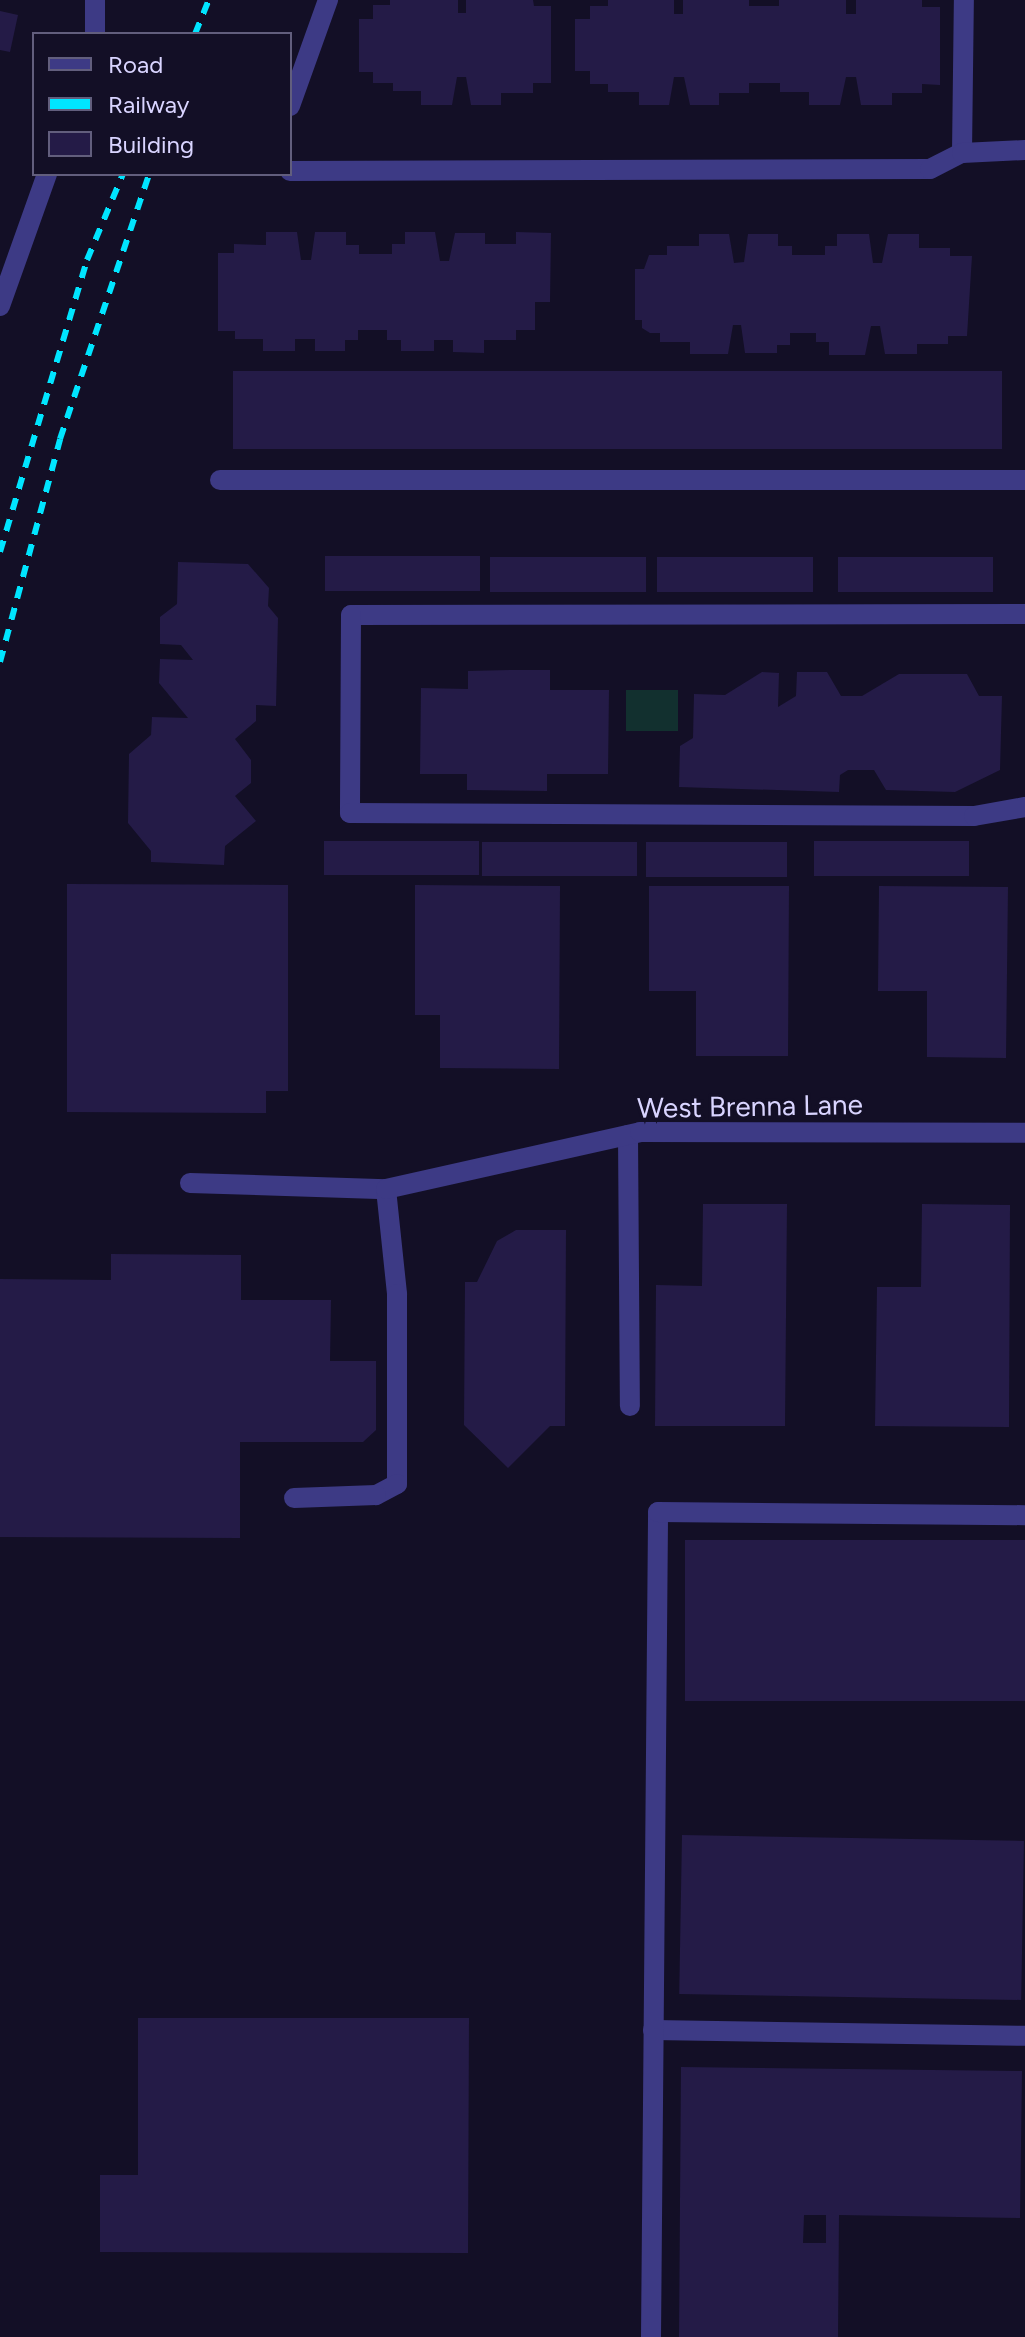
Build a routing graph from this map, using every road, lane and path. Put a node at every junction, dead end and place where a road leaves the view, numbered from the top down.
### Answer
1 (95, 0) edge
2 (328, 0) edge
3 (964, 0) edge
4 (95, 32) edge
5 (292, 100) edge
6 (1025, 150) edge
7 (962, 153) junction
8 (292, 171) edge
9 (46, 176) edge
10 (0, 306) edge
11 (220, 480) dead end
12 (1025, 480) edge
13 (1025, 614) edge
14 (1025, 807) edge
15 (1025, 1133) edge
16 (628, 1135) junction
17 (190, 1183) dead end
18 (386, 1189) junction
19 (630, 1406) dead end
20 (294, 1498) dead end
21 (1025, 1515) edge
22 (653, 2030) junction
23 (1025, 2036) edge
24 (651, 2337) edge

1 - 4 street
2 - 5 street
3 - 7 street
6 - 7 street
7 - 8 street
9 - 10 street
11 - 12 street
13 - 14 street
15 - 16 street, West Brenna Lane
16 - 18 street, West Brenna Lane
16 - 19 street
17 - 18 street, West Brenna Lane
18 - 20 street
21 - 22 street
22 - 23 street
22 - 24 street

